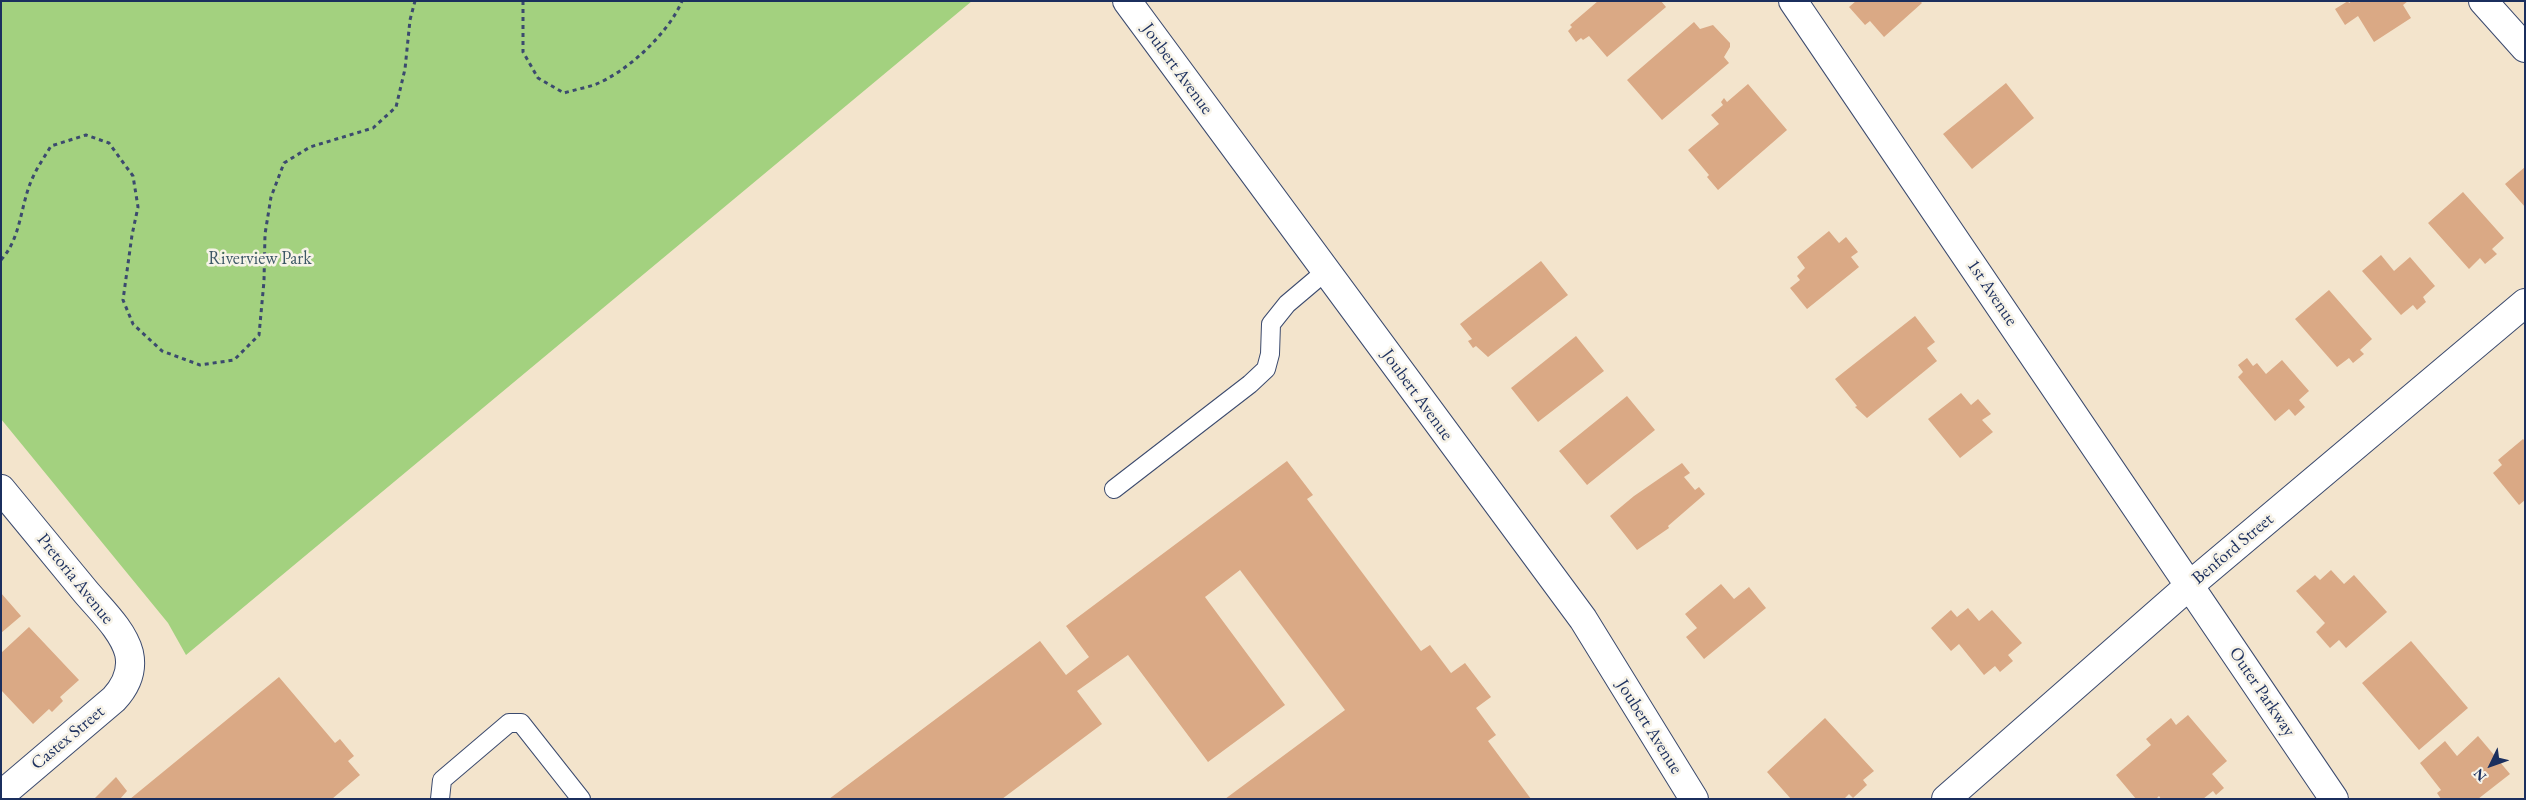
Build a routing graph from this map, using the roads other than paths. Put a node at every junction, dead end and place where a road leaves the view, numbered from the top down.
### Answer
1 (1127, 1) edge
2 (1793, 1) edge
3 (2483, 1) edge
4 (2525, 48) edge
5 (1326, 271) junction
6 (2525, 304) edge
7 (1, 489) edge
8 (1114, 489) dead end
9 (2190, 584) junction
10 (129, 676) joint
11 (1, 795) edge
12 (440, 799) edge
13 (580, 799) edge
14 (1694, 799) edge
15 (1946, 799) edge
16 (2334, 799) edge

1 - 5 street, Joubert Avenue
2 - 9 street, 1st Avenue
3 - 4 street
5 - 8 lane
5 - 14 street, Joubert Avenue
6 - 9 street, Benford Street
7 - 10 street, Pretoria Avenue
9 - 15 street, Benford Street
9 - 16 street, Outer Parkway
10 - 11 street, Castex Street
12 - 13 lane

